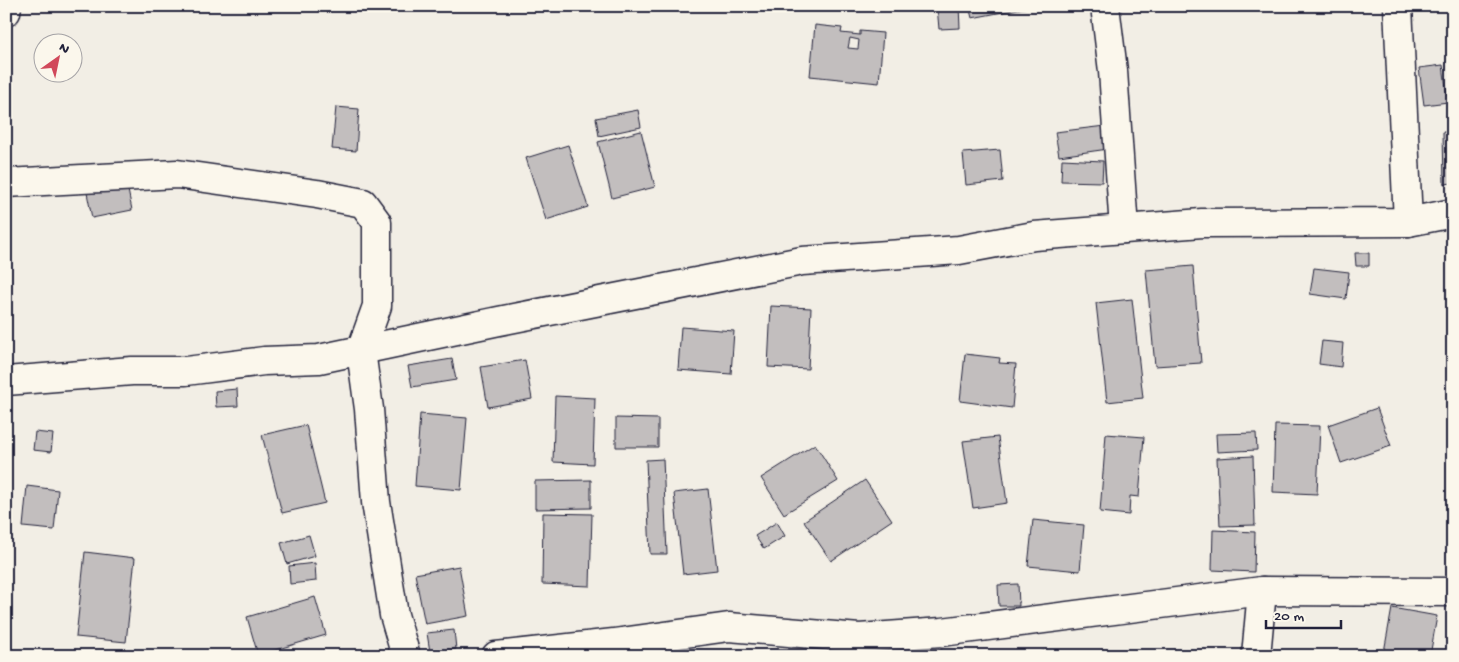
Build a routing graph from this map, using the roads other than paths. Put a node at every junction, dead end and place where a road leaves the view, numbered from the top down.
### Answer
1 (7, 6) edge
2 (1105, 6) edge
3 (1398, 6) edge
4 (6, 12) edge
5 (6, 183) edge
6 (1453, 213) edge
7 (1408, 222) junction
8 (1124, 230) junction
9 (361, 351) junction
10 (6, 381) edge
11 (1262, 591) junction
12 (1453, 592) edge
13 (406, 656) edge
14 (496, 656) edge
15 (1256, 656) edge

1 - 4 street
2 - 8 street
3 - 7 street
5 - 9 street
6 - 7 street
7 - 8 street
8 - 9 street
9 - 10 street
9 - 13 street
11 - 12 street
11 - 14 street
11 - 15 street

